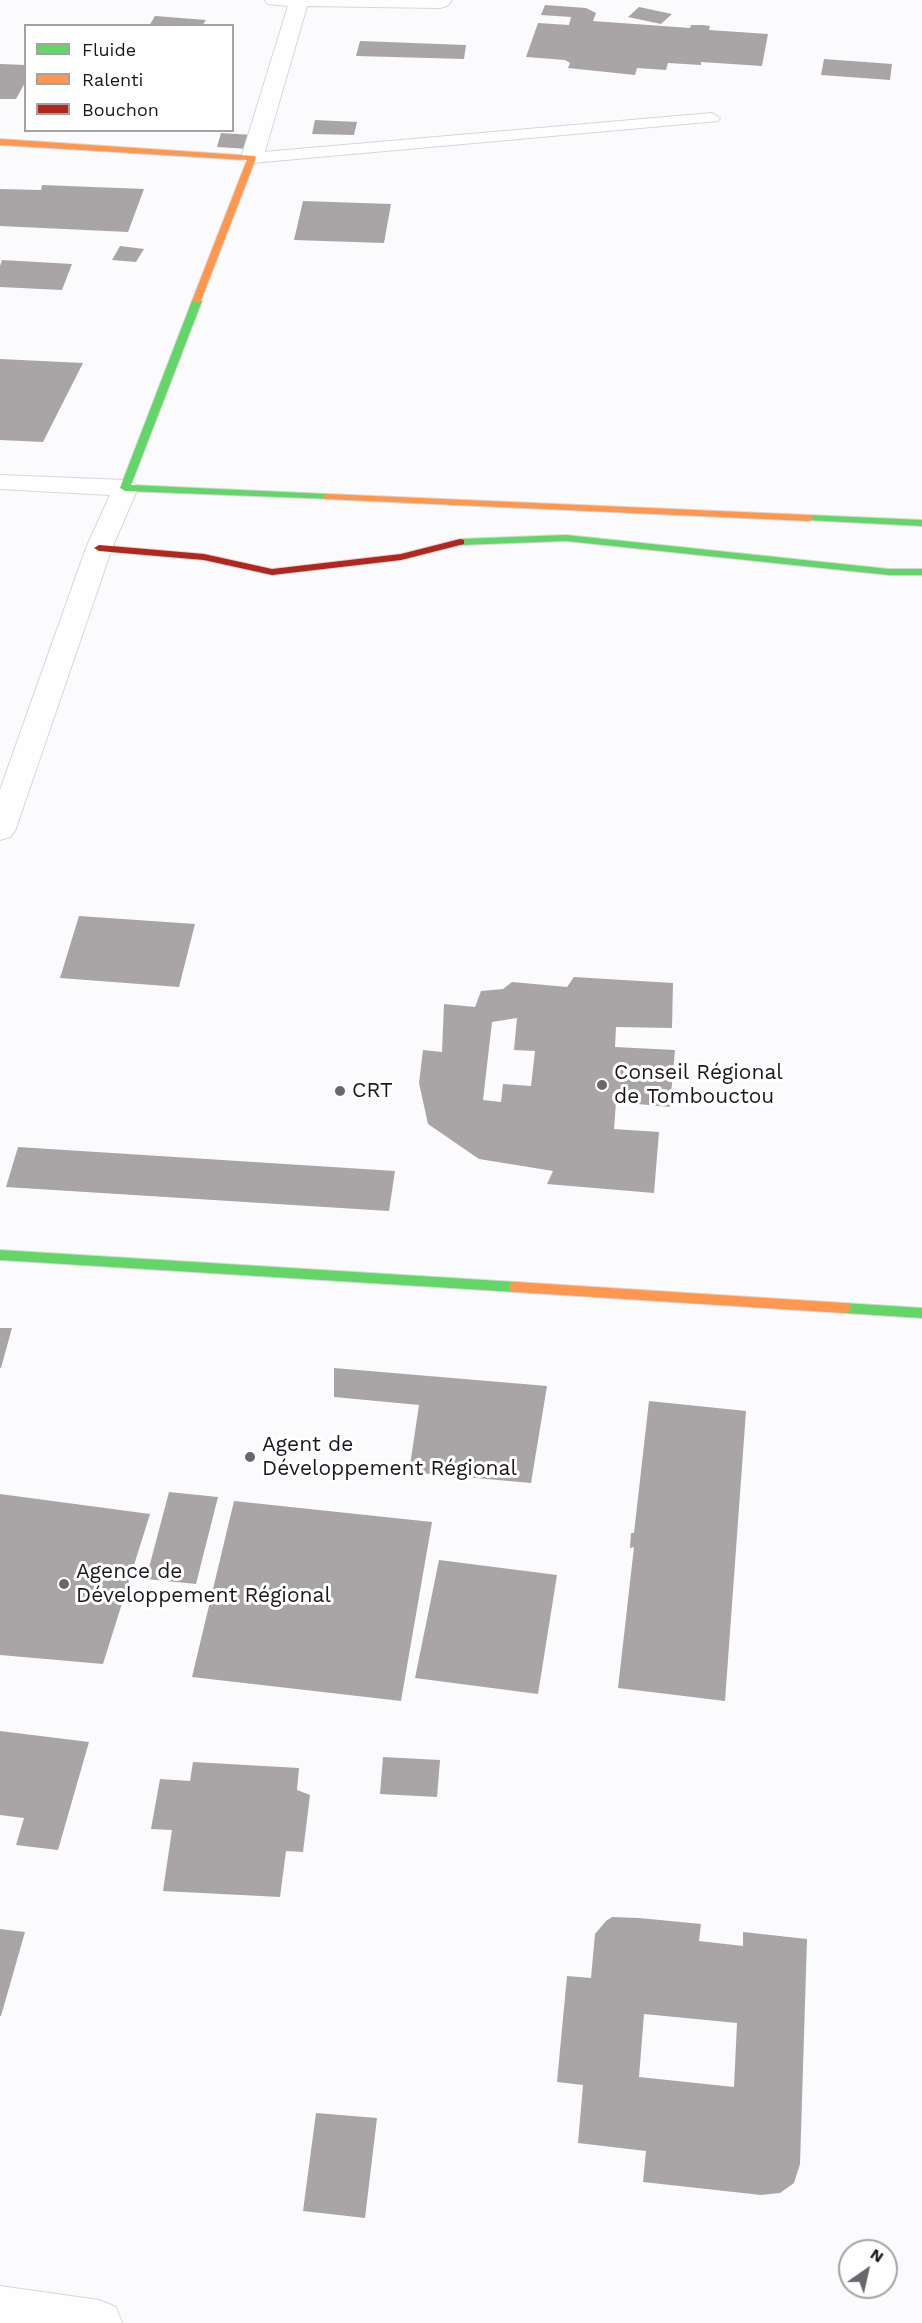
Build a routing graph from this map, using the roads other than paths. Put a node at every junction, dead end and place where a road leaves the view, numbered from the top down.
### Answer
1 (275, 0) edge
2 (442, 0) edge
3 (299, 2) junction
4 (712, 118) dead end
5 (0, 142) edge
6 (252, 158) junction
7 (0, 482) edge
8 (124, 488) junction
9 (922, 523) edge
10 (99, 548) junction
11 (922, 572) edge
12 (0, 831) edge
13 (0, 1255) edge
14 (922, 1313) edge
15 (0, 2309) edge
16 (99, 2323) edge

1 - 3 street
2 - 3 street
3 - 6 street
4 - 6 lane
5 - 6 main road
6 - 8 main road
7 - 8 street
8 - 9 main road
8 - 10 street
10 - 11 main road
10 - 12 street
13 - 14 main road
15 - 16 street

